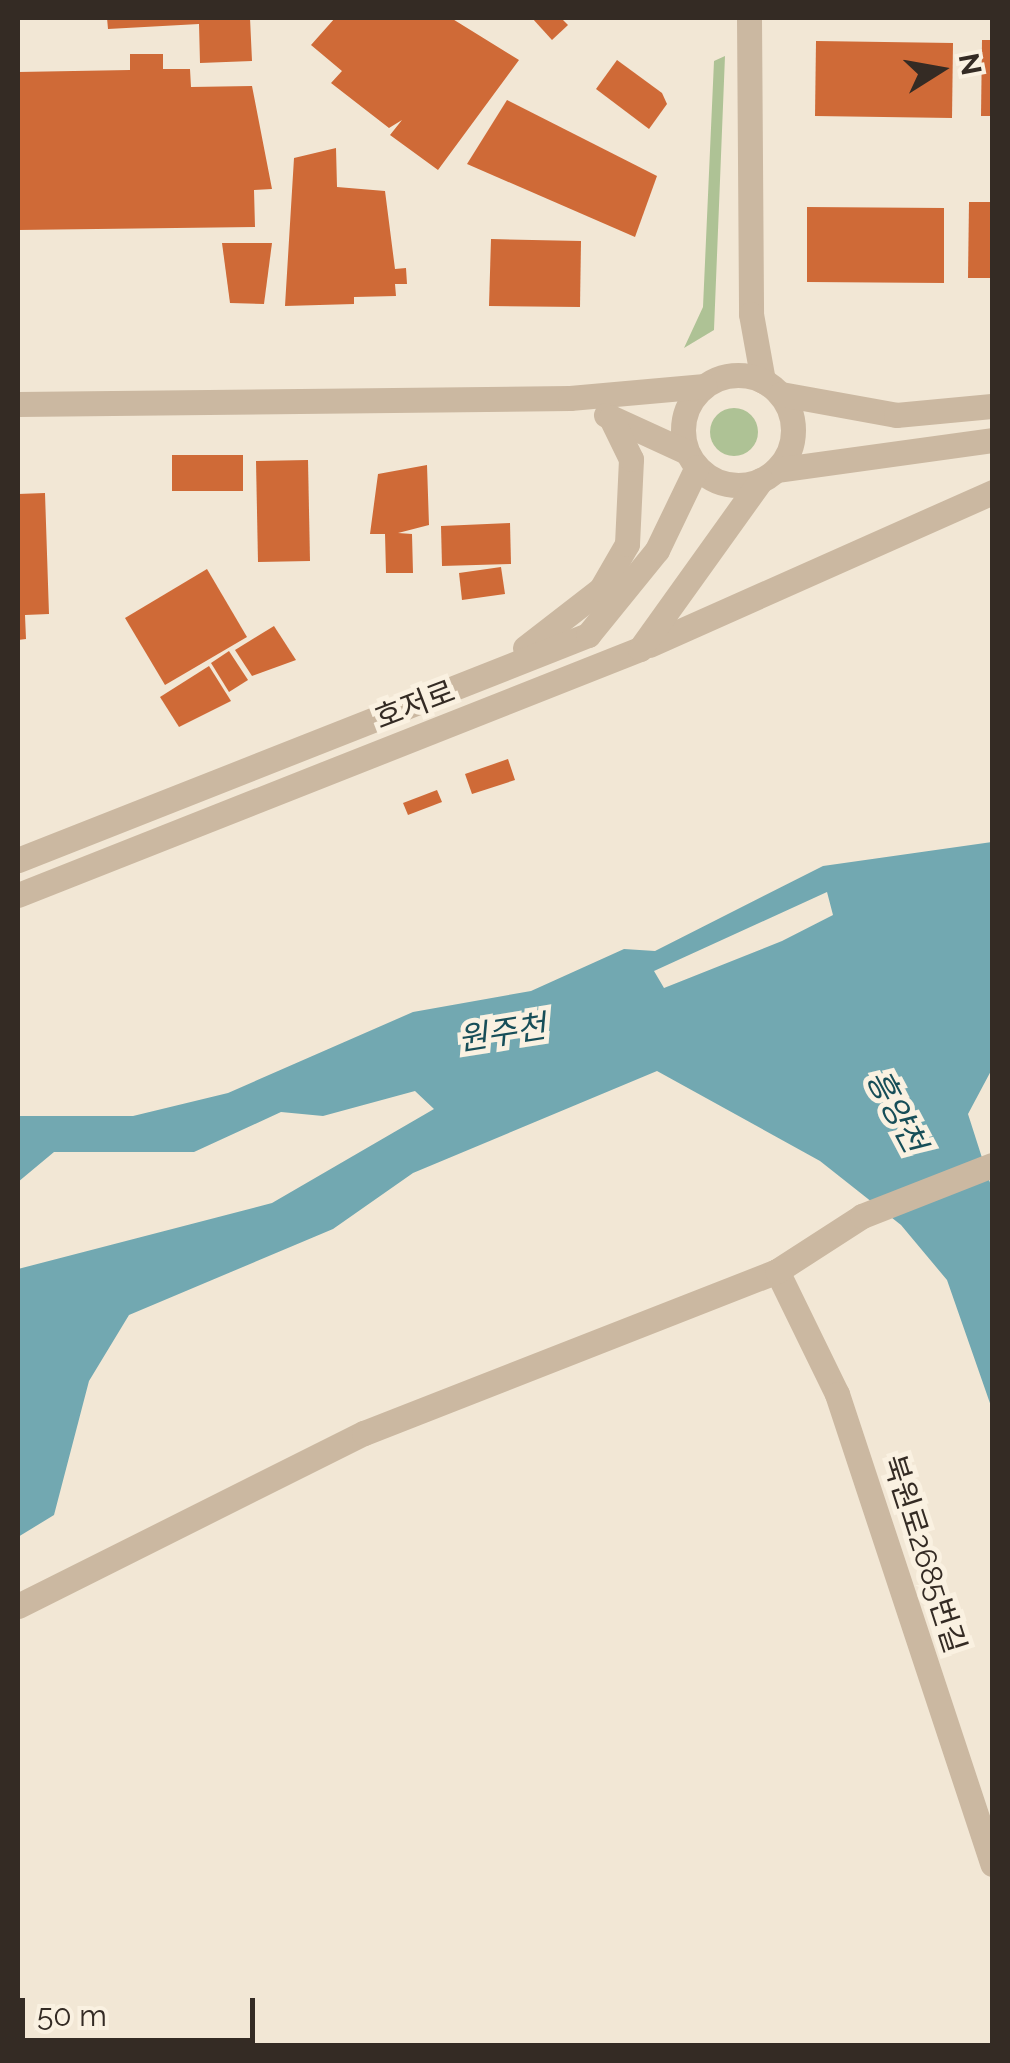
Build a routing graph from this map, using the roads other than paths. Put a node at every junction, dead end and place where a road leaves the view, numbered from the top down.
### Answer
1 (749, 18) edge
2 (751, 314) junction
3 (712, 381) junction
4 (772, 387) junction
5 (570, 398) junction
6 (18, 404) edge
7 (992, 406) edge
8 (611, 418) junction
9 (992, 440) edge
10 (692, 459) junction
11 (768, 474) junction
12 (992, 492) edge
13 (640, 649) junction
14 (479, 677) junction
15 (18, 860) edge
16 (18, 894) edge
17 (992, 1165) edge
18 (777, 1270) junction
19 (18, 1606) edge
20 (992, 1864) edge

1 - 2 street
2 - 3 street
2 - 4 street
3 - 4 street
3 - 5 street
3 - 10 street
4 - 7 street
4 - 11 street
5 - 6 street
5 - 8 street
8 - 10 street
8 - 14 street
9 - 11 street
10 - 11 street
10 - 14 street
11 - 13 street
12 - 13 street, 호저로
13 - 16 street, 호저로
14 - 15 street, 호저로
17 - 18 street
18 - 19 street
18 - 20 street, 북원로2685번길

